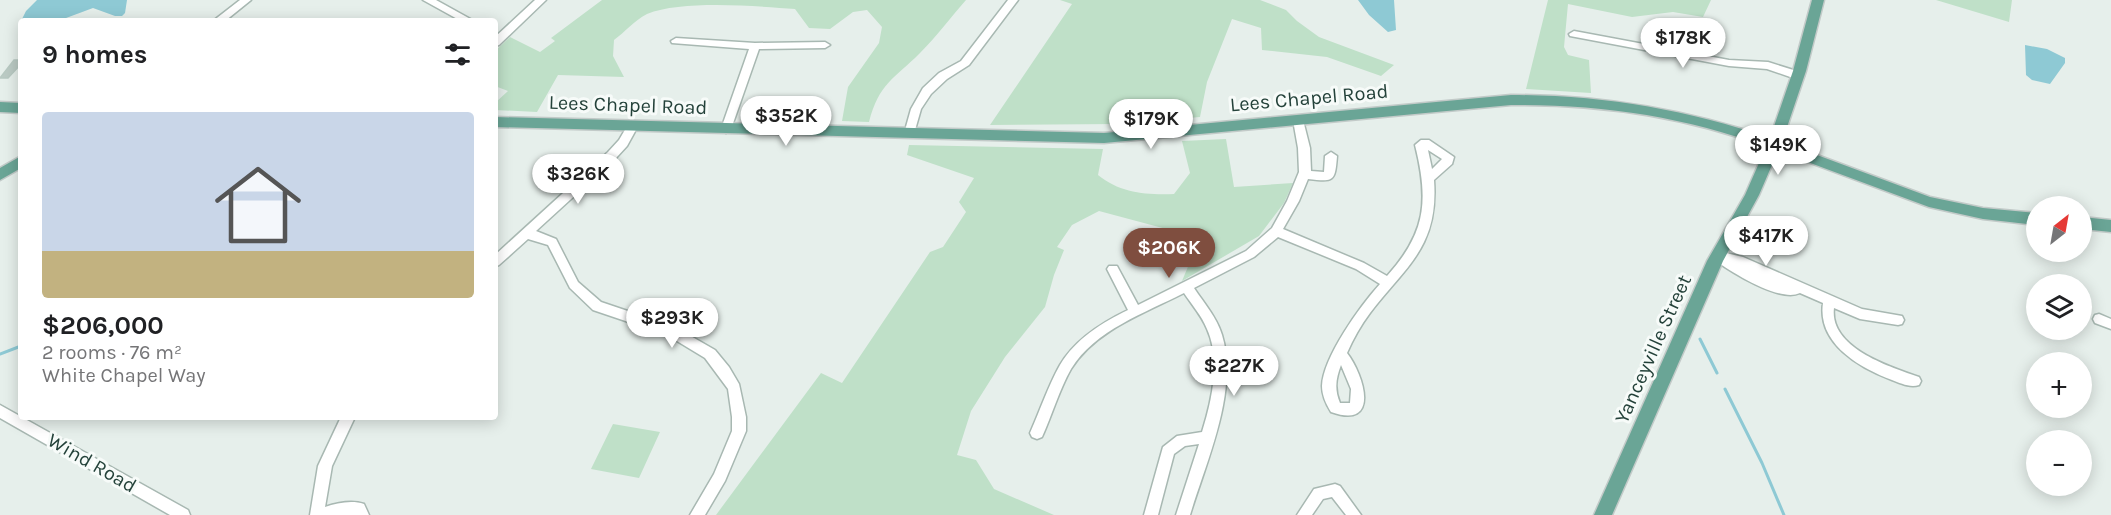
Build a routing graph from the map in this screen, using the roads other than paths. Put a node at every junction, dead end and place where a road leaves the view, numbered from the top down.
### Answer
1 (246, 0) edge
2 (428, 0) edge
3 (541, 0) edge
4 (1013, 0) edge
5 (1818, 0) edge
6 (222, 18) edge
7 (464, 18) edge
8 (1574, 34) dead end
9 (498, 37) edge
10 (676, 41) dead end
11 (825, 45) dead end
12 (755, 46) junction
13 (1799, 76) junction
14 (0, 107) edge
15 (18, 108) edge
16 (1298, 120) junction
17 (498, 122) edge
18 (633, 126) junction
19 (726, 129) junction
20 (909, 134) junction
21 (1774, 144) junction
22 (1331, 156) dead end
23 (18, 163) edge
24 (1304, 174) junction
25 (0, 175) edge
26 (1429, 178) junction
27 (2026, 218) edge
28 (2092, 224) edge
29 (2111, 226) edge
30 (1275, 231) junction
31 (525, 234) junction
32 (1718, 256) junction
33 (498, 259) edge
34 (1113, 269) dead end
35 (1388, 283) junction
36 (1187, 287) junction
37 (1829, 300) junction
38 (1136, 312) junction
39 (1898, 320) dead end
40 (1341, 354) dead end
41 (1914, 381) dead end
42 (0, 411) edge
43 (347, 420) edge
44 (1037, 433) dead end
45 (1206, 437) junction
46 (183, 515) edge
47 (317, 515) edge
48 (324, 515) edge
49 (362, 515) edge
50 (697, 515) edge
51 (1151, 515) edge
52 (1183, 515) edge
53 (1304, 515) edge
54 (1354, 515) edge
55 (1603, 515) edge

1 - 6 street
2 - 7 street
3 - 9 street
4 - 20 street
5 - 13 main road, Yanceyville Street
8 - 13 street
10 - 12 street
11 - 12 street
12 - 19 street
13 - 21 main road, Yanceyville Street
14 - 15 main road
16 - 20 main road, Lees Chapel Road
16 - 21 main road, Lees Chapel Road
16 - 24 street
17 - 18 main road, Lees Chapel Road
18 - 19 main road, Lees Chapel Road
18 - 31 street
19 - 20 main road, Lees Chapel Road
21 - 27 main road, Lees Chapel Road
21 - 32 main road, Yanceyville Street
22 - 24 street
23 - 25 main road
24 - 30 street
26 - 26 street
26 - 35 street
28 - 29 main road
30 - 35 street
30 - 36 street
31 - 33 street
31 - 50 street
32 - 37 street
32 - 55 main road, Yanceyville Street
34 - 38 street
35 - 40 street
36 - 38 street
36 - 45 street
37 - 39 street
37 - 41 street
38 - 44 street
42 - 46 street, Wind Road
43 - 47 street
45 - 51 street
45 - 52 street
48 - 49 street
53 - 54 street

